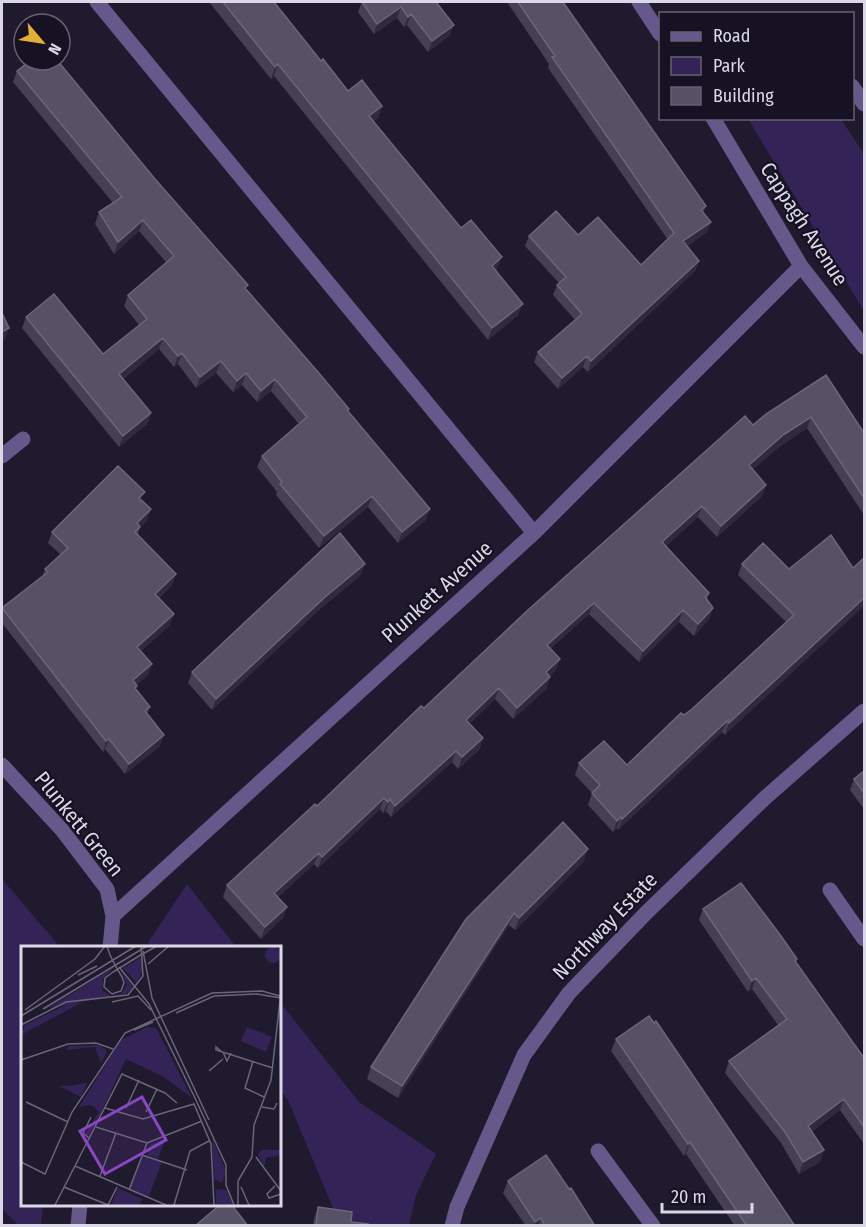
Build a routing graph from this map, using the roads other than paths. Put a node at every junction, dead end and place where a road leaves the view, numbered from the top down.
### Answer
1 (97, 2) edge
2 (639, 2) edge
3 (659, 32) edge
4 (854, 89) edge
5 (864, 104) edge
6 (714, 120) edge
7 (801, 266) junction
8 (864, 348) edge
9 (23, 439) dead end
10 (2, 456) edge
11 (534, 532) junction
12 (864, 711) edge
13 (2, 765) edge
14 (830, 890) dead end
15 (113, 916) junction
16 (864, 939) edge
17 (110, 946) edge
18 (598, 1151) dead end
19 (80, 1206) edge
20 (78, 1226) edge
21 (452, 1226) edge
22 (653, 1226) edge

1 - 11 street
2 - 3 street
4 - 5 street
6 - 7 street, Cappagh Avenue
7 - 8 street, Cappagh Avenue
7 - 11 street, Plunkett Avenue
9 - 10 street
11 - 15 street, Plunkett Avenue
12 - 21 street, Northway Estate
13 - 15 street, Plunkett Green
14 - 16 street
15 - 17 street
18 - 22 street
19 - 20 street

